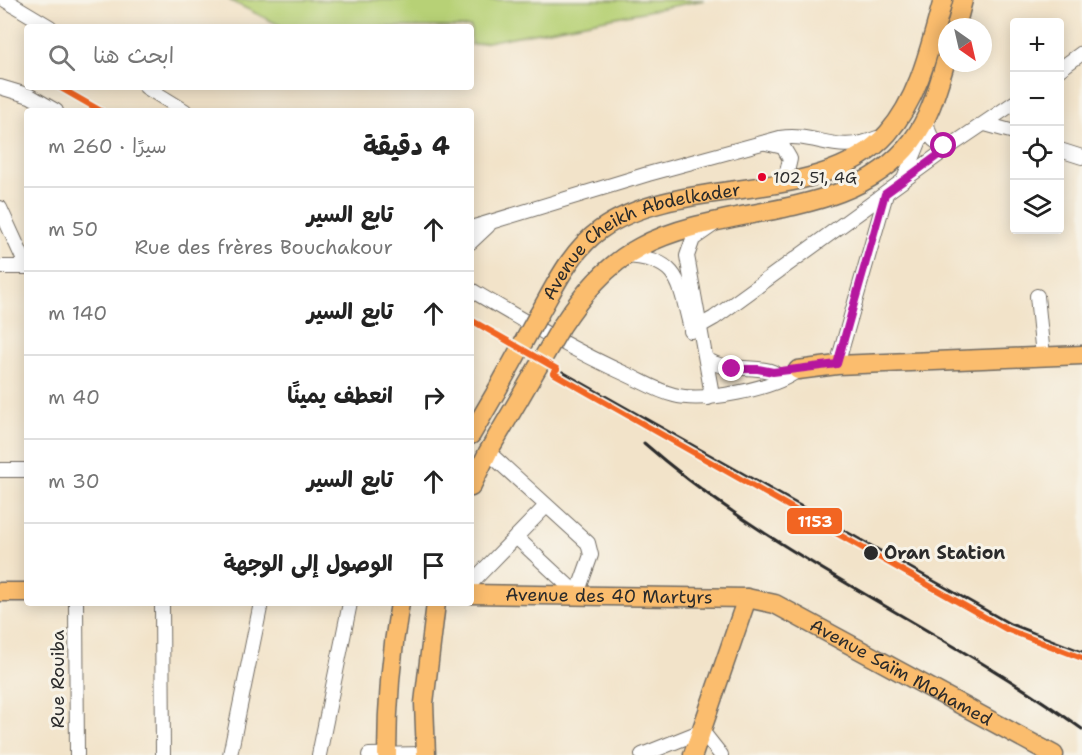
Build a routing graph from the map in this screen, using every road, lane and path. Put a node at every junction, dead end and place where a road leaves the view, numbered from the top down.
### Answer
1 (5, 0) edge
2 (14, 0) edge
3 (943, 0) edge
4 (963, 0) edge
5 (958, 18) edge
6 (45, 24) edge
7 (1082, 53) edge
8 (1064, 66) edge
9 (942, 72) edge
10 (0, 87) edge
11 (152, 90) edge
12 (1009, 107) edge
13 (51, 108) edge
14 (180, 108) edge
15 (927, 116) junction
16 (985, 124) junction
17 (1013, 126) edge
18 (1010, 130) edge
19 (888, 133) junction
20 (764, 143) junction
21 (952, 145) junction
22 (1064, 152) edge
23 (1082, 157) edge
24 (903, 181) junction
25 (774, 183) junction
26 (885, 194) junction
27 (0, 208) edge
28 (723, 220) junction
29 (474, 232) edge
30 (624, 256) junction
31 (24, 261) edge
32 (24, 265) edge
33 (0, 267) edge
34 (474, 280) edge
35 (474, 292) edge
36 (1037, 296) dead end
37 (494, 303) junction
38 (697, 333) junction
39 (1082, 355) edge
40 (1042, 356) junction
41 (706, 360) junction
42 (837, 364) junction
43 (798, 370) junction
44 (773, 372) junction
45 (707, 392) junction
46 (474, 430) edge
47 (488, 452) junction
48 (0, 470) edge
49 (24, 470) edge
50 (474, 481) edge
51 (546, 506) junction
52 (516, 537) junction
53 (474, 580) edge
54 (24, 591) edge
55 (0, 592) edge
56 (474, 594) edge
57 (578, 594) junction
58 (747, 598) junction
59 (76, 606) edge
60 (162, 606) edge
61 (260, 606) edge
62 (349, 606) edge
63 (400, 606) edge
64 (436, 606) edge
65 (702, 730) junction
66 (426, 754) edge
67 (77, 755) edge
68 (163, 755) edge
69 (230, 755) edge
70 (319, 755) edge
71 (369, 755) edge
72 (387, 755) edge
73 (642, 755) edge
74 (693, 755) edge
75 (721, 755) edge
76 (1054, 755) edge

1 - 6 street
2 - 6 street
3 - 19 main road, Avenue Cheikh Abdelkader
4 - 5 main road
7 - 8 street
9 - 15 main road, Avenue Cheikh Abdelkader
10 - 13 street
11 - 14 street
12 - 16 street
12 - 17 street
15 - 21 street
15 - 24 street
15 - 28 main road, Avenue Cheikh Abdelkader
16 - 18 street
16 - 21 street
19 - 20 street
19 - 25 main road, Avenue Cheikh Abdelkader
20 - 25 street
20 - 29 street
21 - 24 street
22 - 23 street
24 - 26 street
25 - 46 main road, Avenue Cheikh Abdelkader, bridge
26 - 38 street
26 - 42 street
27 - 31 street
28 - 30 main road, Avenue Cheikh Abdelkader
28 - 38 street
30 - 38 street
30 - 47 main road, Avenue Cheikh Abdelkader, bridge
32 - 33 street
34 - 37 street
35 - 37 street
36 - 40 street
37 - 45 street
38 - 41 street
38 - 45 street
39 - 40 main road
40 - 42 main road
41 - 44 street
41 - 45 street
42 - 43 main road
43 - 44 street
43 - 45 street
44 - 45 street
47 - 50 main road, Avenue Cheikh Abdelkader
47 - 51 street
48 - 49 street
51 - 52 street
51 - 57 street
52 - 53 street
52 - 57 street
54 - 55 main road
56 - 57 main road, Avenue des 40 Martyrs
57 - 58 main road, Avenue des 40 Martyrs
58 - 65 main road
58 - 76 main road, Avenue Saïm Mohamed
59 - 67 street, Rue Rouiba
60 - 68 street
61 - 69 street
62 - 70 street
63 - 72 main road
64 - 66 main road
65 - 73 street
65 - 74 main road
65 - 75 street
66 - 72 street
71 - 72 street

